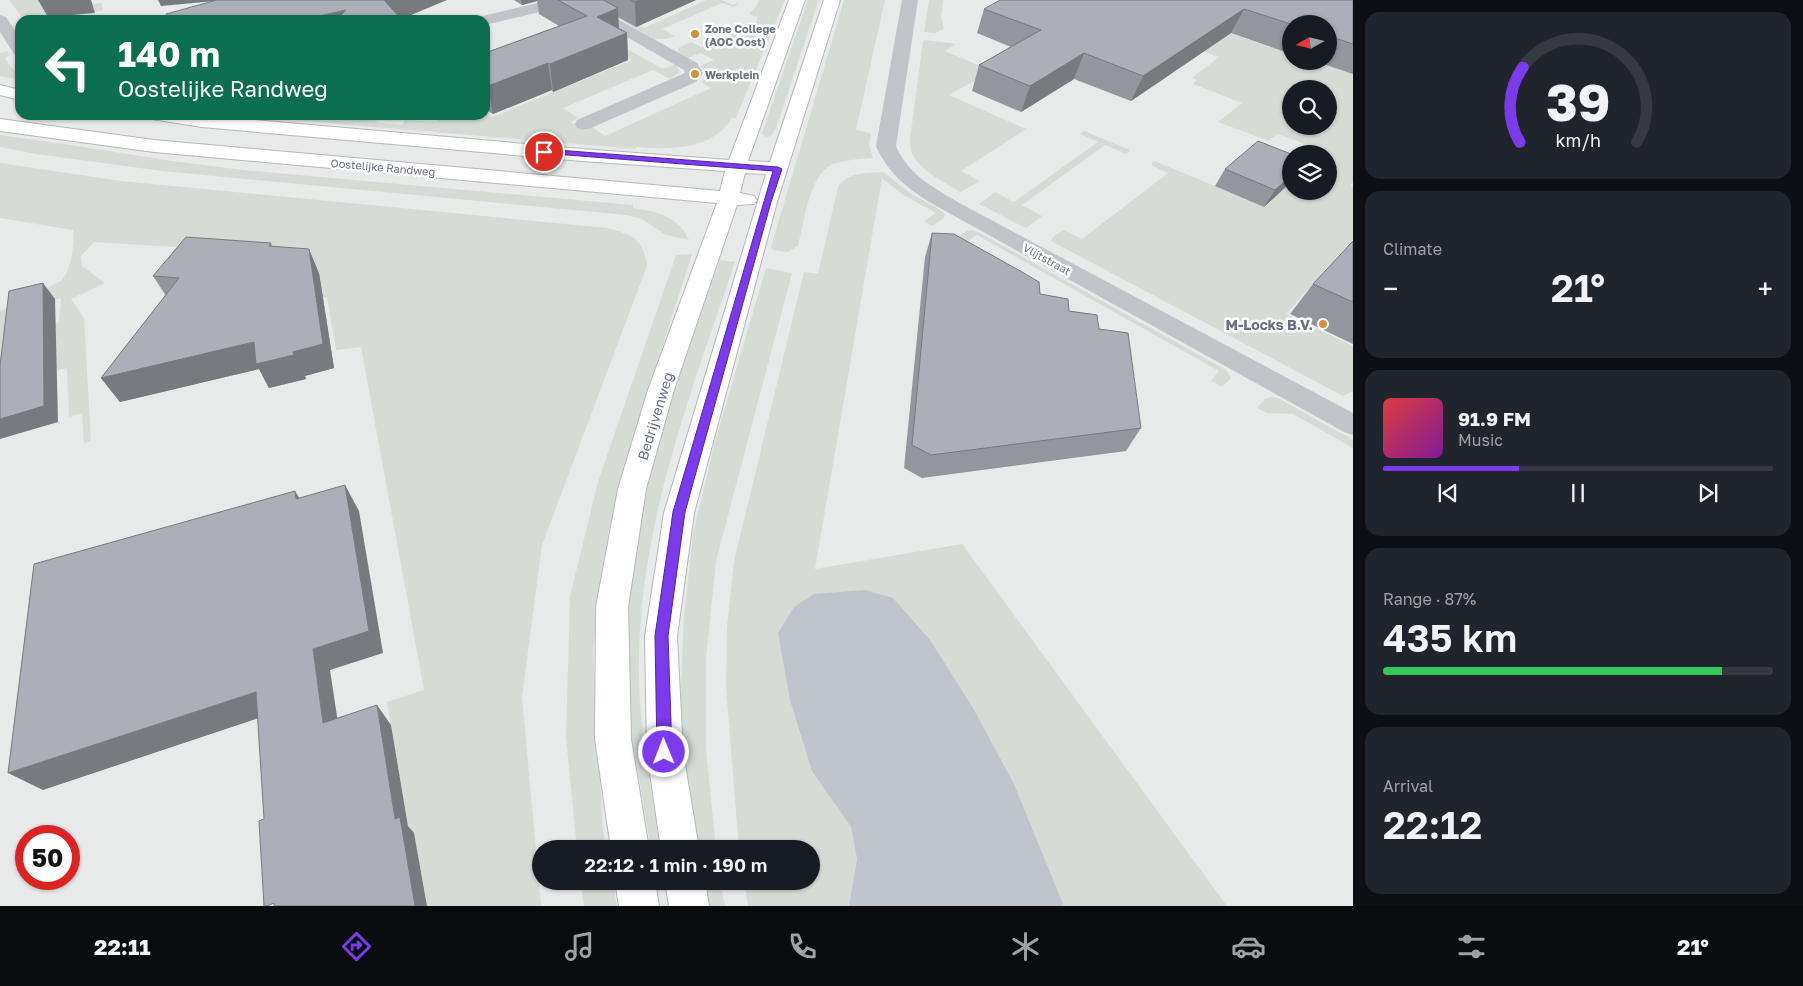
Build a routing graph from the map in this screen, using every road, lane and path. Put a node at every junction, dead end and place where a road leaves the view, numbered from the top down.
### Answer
1 (796, 0) edge
2 (832, 0) edge
3 (910, 0) edge
4 (560, 1) edge
5 (490, 19) edge
6 (0, 20) edge
7 (15, 42) edge
8 (0, 90) edge
9 (15, 94) edge
10 (195, 120) edge
11 (584, 124) dead end
12 (0, 125) edge
13 (736, 166) junction
14 (772, 186) junction
15 (729, 198) junction
16 (1353, 425) edge
17 (629, 840) edge
18 (679, 840) edge
19 (636, 890) edge
20 (686, 890) edge
21 (639, 906) edge
22 (689, 906) edge

1 - 13 main road, Bedrijvenweg
2 - 14 main road
3 - 16 street, Vlijtstraat
4 - 5 street
4 - 11 street
6 - 7 street
8 - 9 main road
10 - 13 main road
12 - 15 main road, Oostelijke Randweg
13 - 14 main road
13 - 15 main road, Bedrijvenweg
14 - 15 main road, Oostelijke Randweg
14 - 18 main road
15 - 17 main road, Bedrijvenweg
19 - 21 main road
20 - 22 main road

